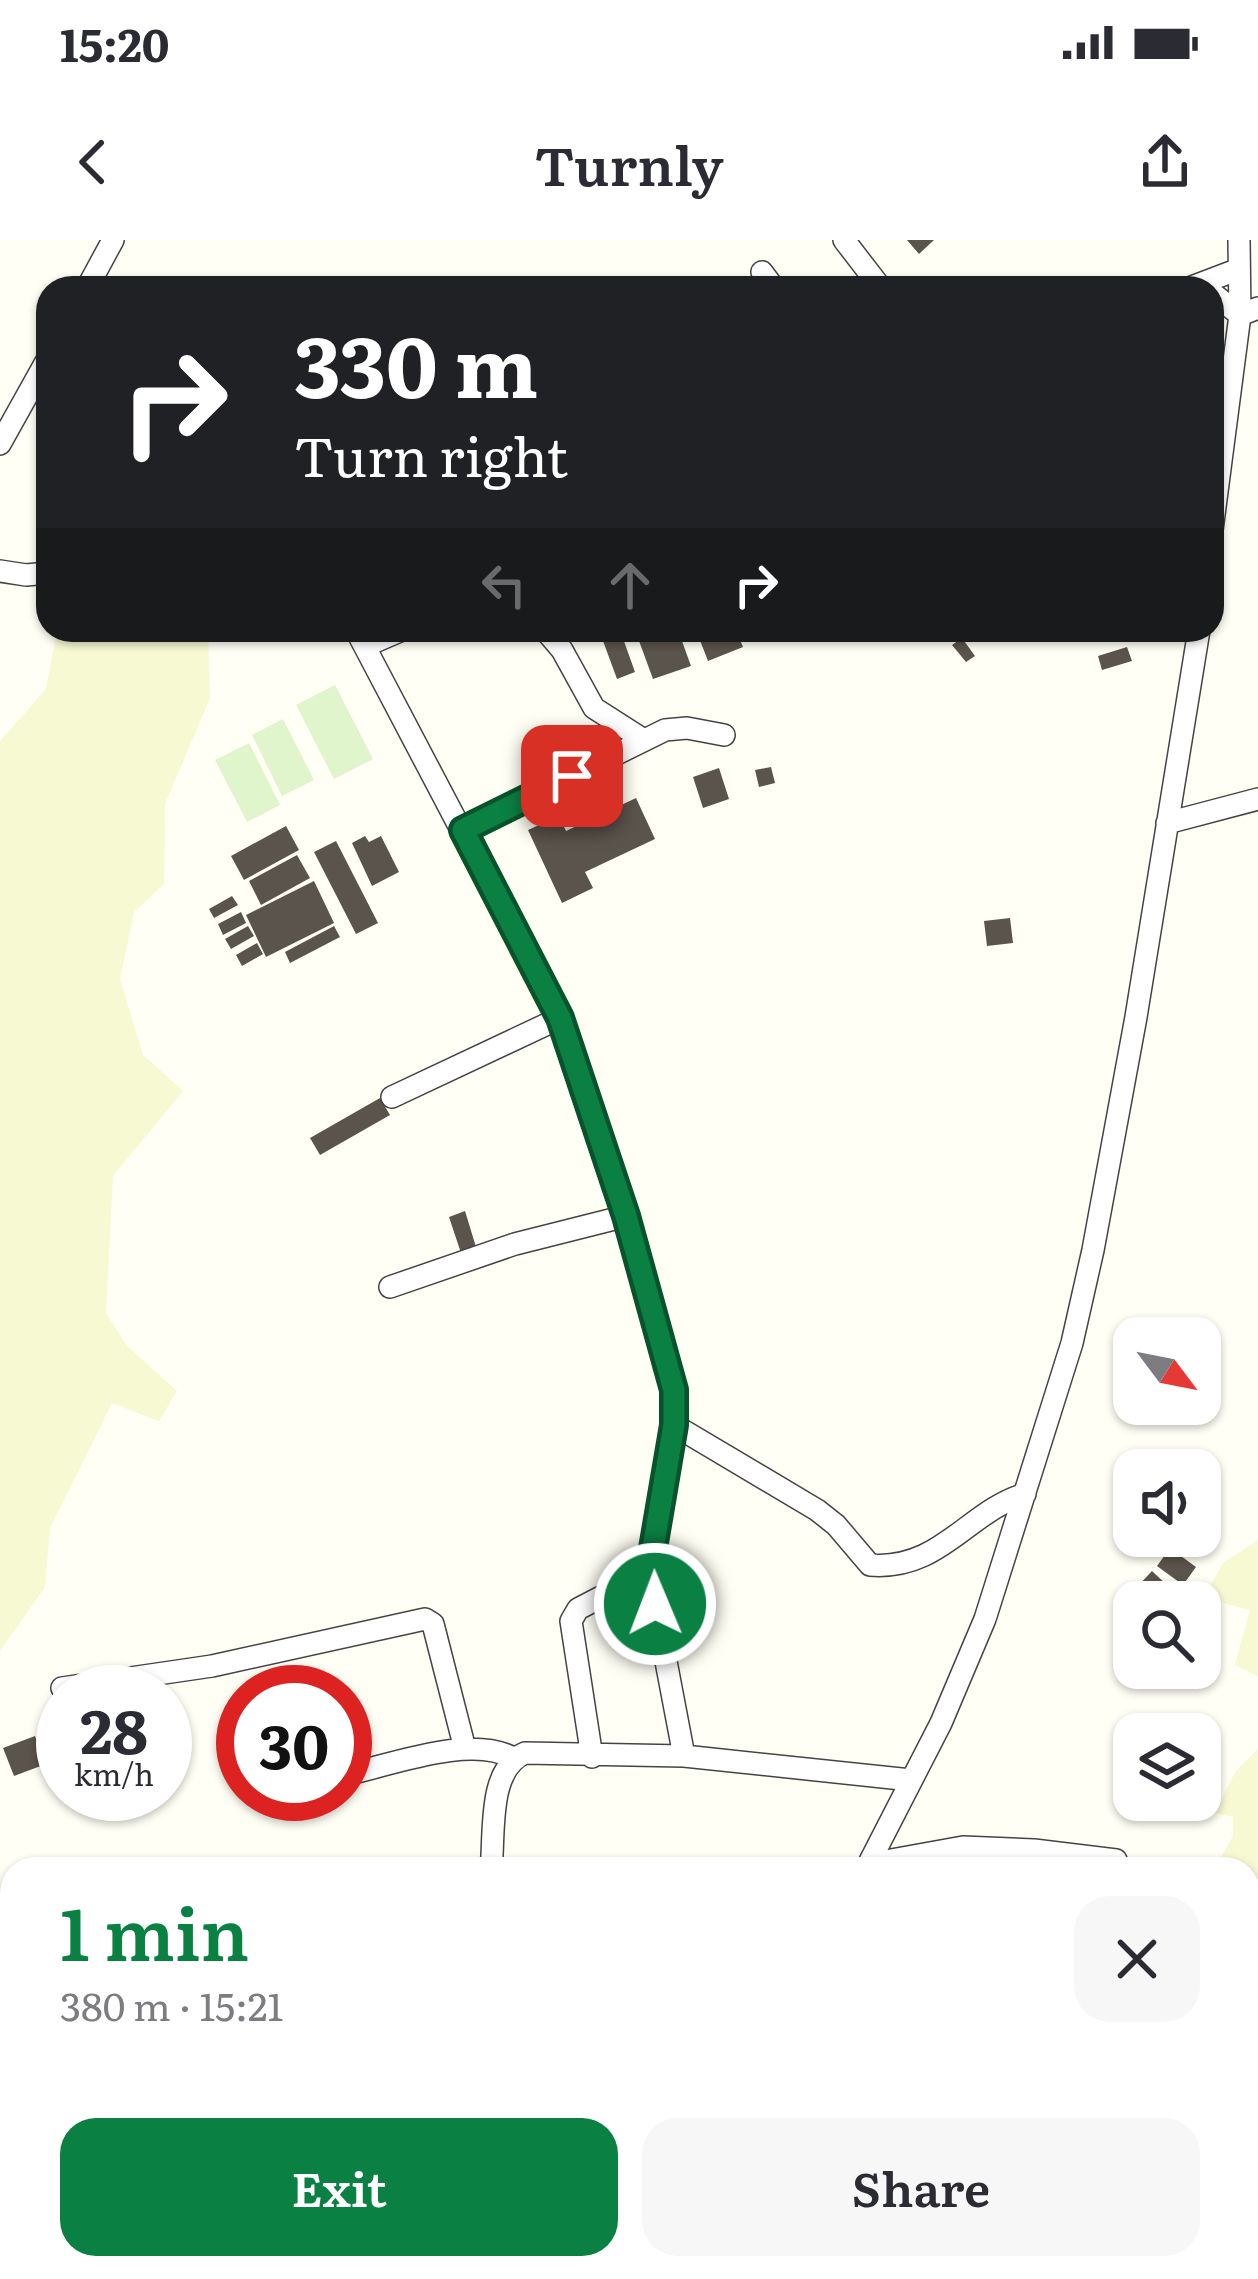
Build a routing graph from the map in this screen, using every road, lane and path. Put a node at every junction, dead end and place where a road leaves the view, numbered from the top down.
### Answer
1 (113, 240) edge
2 (844, 240) edge
3 (1239, 240) edge
4 (1239, 269) junction
5 (94, 276) edge
6 (871, 276) edge
7 (1224, 277) edge
8 (1249, 311) edge
9 (36, 380) edge
10 (0, 444) edge
11 (1224, 459) edge
12 (0, 571) edge
13 (36, 574) edge
14 (363, 642) edge
15 (555, 642) edge
16 (1197, 642) edge
17 (724, 735) dead end
18 (644, 740) junction
19 (1258, 799) edge
20 (1167, 823) junction
21 (463, 830) junction
22 (560, 1018) junction
23 (392, 1097) dead end
24 (626, 1216) junction
25 (390, 1287) dead end
26 (674, 1425) junction
27 (1025, 1494) junction
28 (649, 1572) junction
29 (192, 1669) edge
30 (465, 1749) junction
31 (592, 1756) junction
32 (685, 1756) junction
33 (513, 1758) junction
34 (372, 1768) edge
35 (911, 1780) junction
36 (492, 1857) edge
37 (872, 1857) edge
38 (915, 1857) edge
39 (1091, 1857) edge

1 - 5 street
2 - 6 street
3 - 4 street
4 - 7 street
4 - 8 street
8 - 11 street
9 - 10 street
12 - 13 street
14 - 21 street
15 - 18 street
16 - 20 street
17 - 18 street
18 - 21 street
19 - 20 street
20 - 27 street
21 - 22 street
22 - 23 street
22 - 24 street
24 - 25 street
24 - 26 street
26 - 27 street
26 - 28 street
27 - 35 street
28 - 31 street
28 - 32 street
29 - 30 street
30 - 33 street
30 - 34 street
31 - 32 street
31 - 33 street
32 - 35 street
33 - 36 street
35 - 37 street
38 - 39 street

